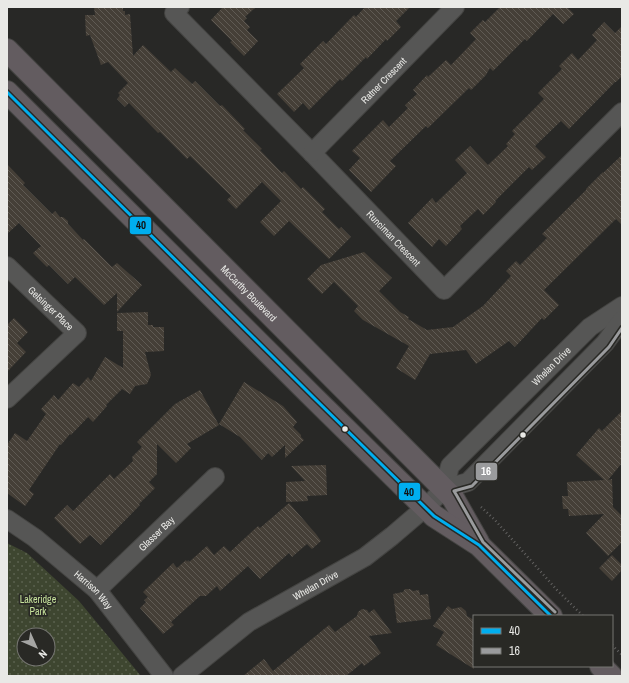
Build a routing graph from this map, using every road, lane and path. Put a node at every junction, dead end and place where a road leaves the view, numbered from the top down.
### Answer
1 (180, 7) edge
2 (455, 7) edge
3 (7, 50) edge
4 (7, 92) edge
5 (622, 112) edge
6 (312, 153) junction
7 (7, 266) edge
8 (622, 306) edge
9 (622, 320) edge
10 (7, 399) edge
11 (215, 477) dead end
12 (448, 493) junction
13 (426, 508) junction
14 (7, 519) edge
15 (479, 544) junction
16 (97, 590) junction
17 (550, 615) edge
18 (582, 615) edge
19 (613, 646) edge
20 (622, 655) edge
21 (602, 667) edge
22 (164, 676) edge
23 (182, 676) edge
24 (611, 676) edge

1 - 6 street, Runciman Crescent
2 - 6 street, Ratner Crescent
3 - 12 main road, McCarthy Boulevard
4 - 13 main road, McCarthy Boulevard
5 - 6 street, Runciman Crescent
7 - 10 street, Gelsinger Place
8 - 12 street, Whelan Drive
9 - 12 street
11 - 16 street, Glasser Bay
12 - 13 street, Whelan Drive
12 - 15 main road, McCarthy Boulevard
12 - 18 path
13 - 15 main road, McCarthy Boulevard
13 - 23 street, Whelan Drive
14 - 16 street, Harrison Way
15 - 17 main road, McCarthy Boulevard
16 - 22 street, Harrison Way
19 - 20 path
21 - 24 main road

